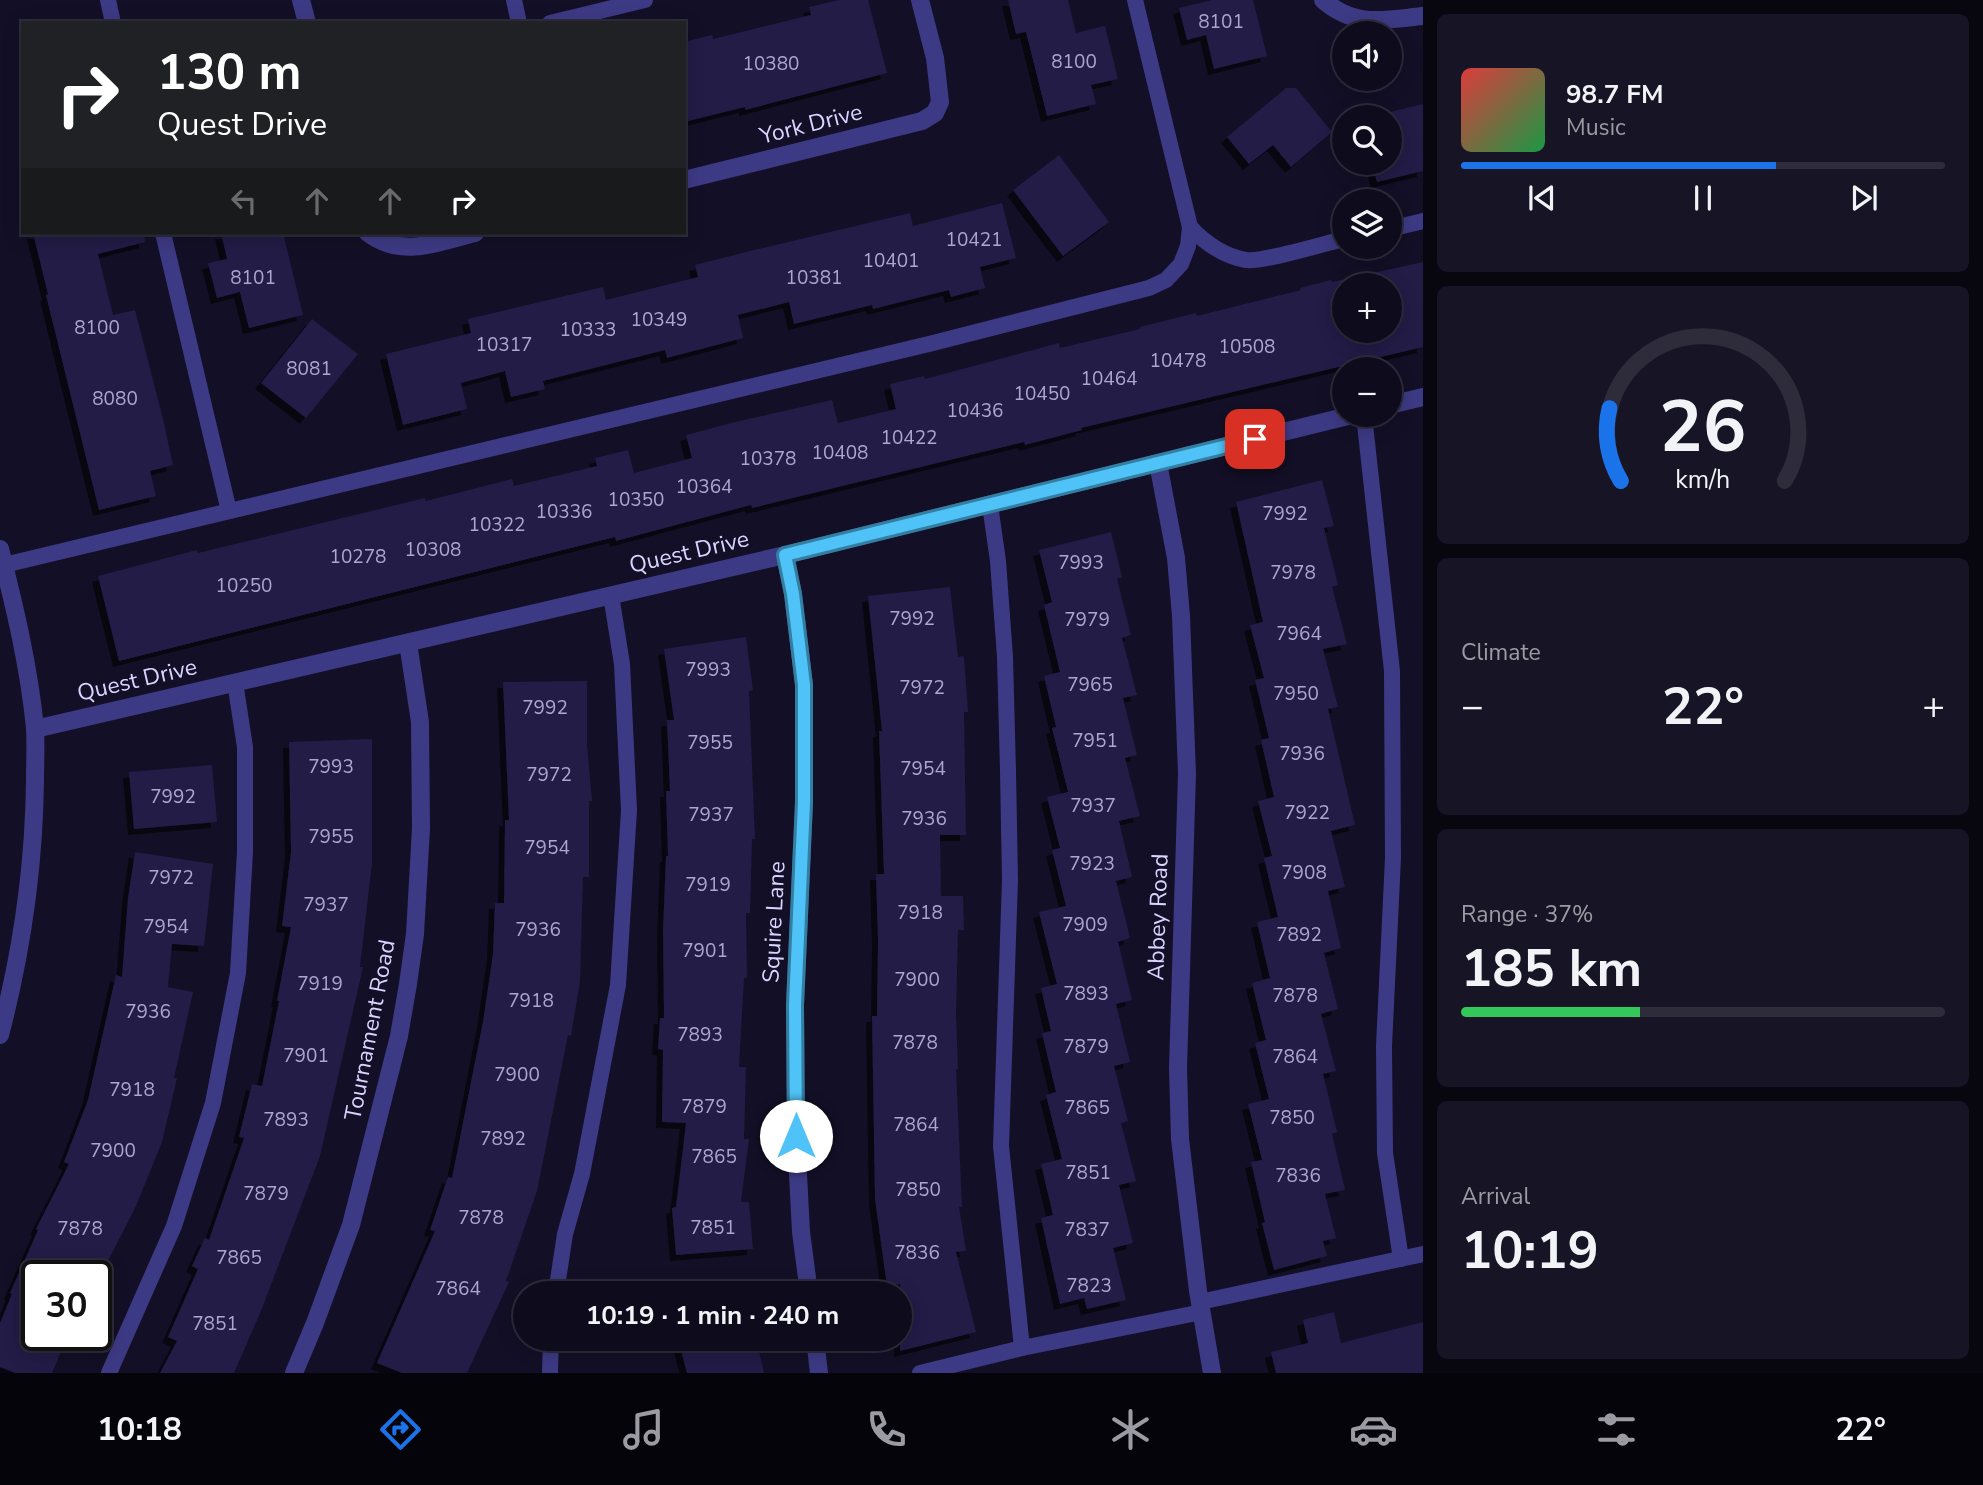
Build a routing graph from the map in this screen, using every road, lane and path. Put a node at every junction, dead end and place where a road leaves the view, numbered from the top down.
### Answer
1 (108, 0) edge
2 (301, 0) edge
3 (514, 0) edge
4 (645, 0) edge
5 (920, 0) edge
6 (1135, 0) edge
7 (1323, 0) edge
8 (1423, 16) edge
9 (113, 21) edge
10 (306, 21) edge
11 (519, 21) edge
12 (558, 21) edge
13 (686, 180) edge
14 (1423, 221) edge
15 (1402, 226) edge
16 (1190, 227) junction
17 (163, 235) edge
18 (371, 235) edge
19 (466, 235) edge
20 (1332, 242) edge
21 (1423, 397) edge
22 (1402, 402) edge
23 (1332, 420) edge
24 (1365, 427) edge
25 (1158, 463) junction
26 (990, 505) junction
27 (229, 511) junction
28 (785, 555) junction
29 (2, 558) edge
30 (611, 595) junction
31 (408, 643) junction
32 (235, 682) junction
33 (35, 729) junction
34 (0, 1035) edge
35 (1423, 1254) edge
36 (1401, 1259) junction
37 (558, 1281) edge
38 (808, 1281) edge
39 (1201, 1307) junction
40 (1022, 1348) junction
41 (551, 1351) edge
42 (816, 1351) edge
43 (109, 1373) edge
44 (293, 1373) edge
45 (550, 1373) edge
46 (819, 1373) edge
47 (920, 1373) edge
48 (1212, 1373) edge

1 - 9 lane
2 - 10 street
3 - 11 lane
4 - 12 lane
5 - 13 street, York Drive
6 - 16 lane
7 - 8 street
14 - 15 lane
16 - 20 lane
16 - 27 lane
17 - 27 lane
18 - 19 street
21 - 22 street
23 - 25 street, Quest Drive
24 - 36 lane
25 - 26 street, Quest Drive
25 - 39 street, Abbey Road
26 - 28 street, Quest Drive
26 - 40 lane
27 - 29 lane
28 - 30 street, Quest Drive
28 - 38 street, Squire Lane
29 - 33 street
30 - 31 street, Quest Drive
30 - 37 lane
31 - 32 street, Quest Drive
31 - 44 street, Tournament Road
32 - 33 street, Quest Drive
32 - 43 lane
33 - 34 street
35 - 36 lane
36 - 39 lane
39 - 40 lane
39 - 48 street, Abbey Road
40 - 47 lane
41 - 45 lane
42 - 46 street

